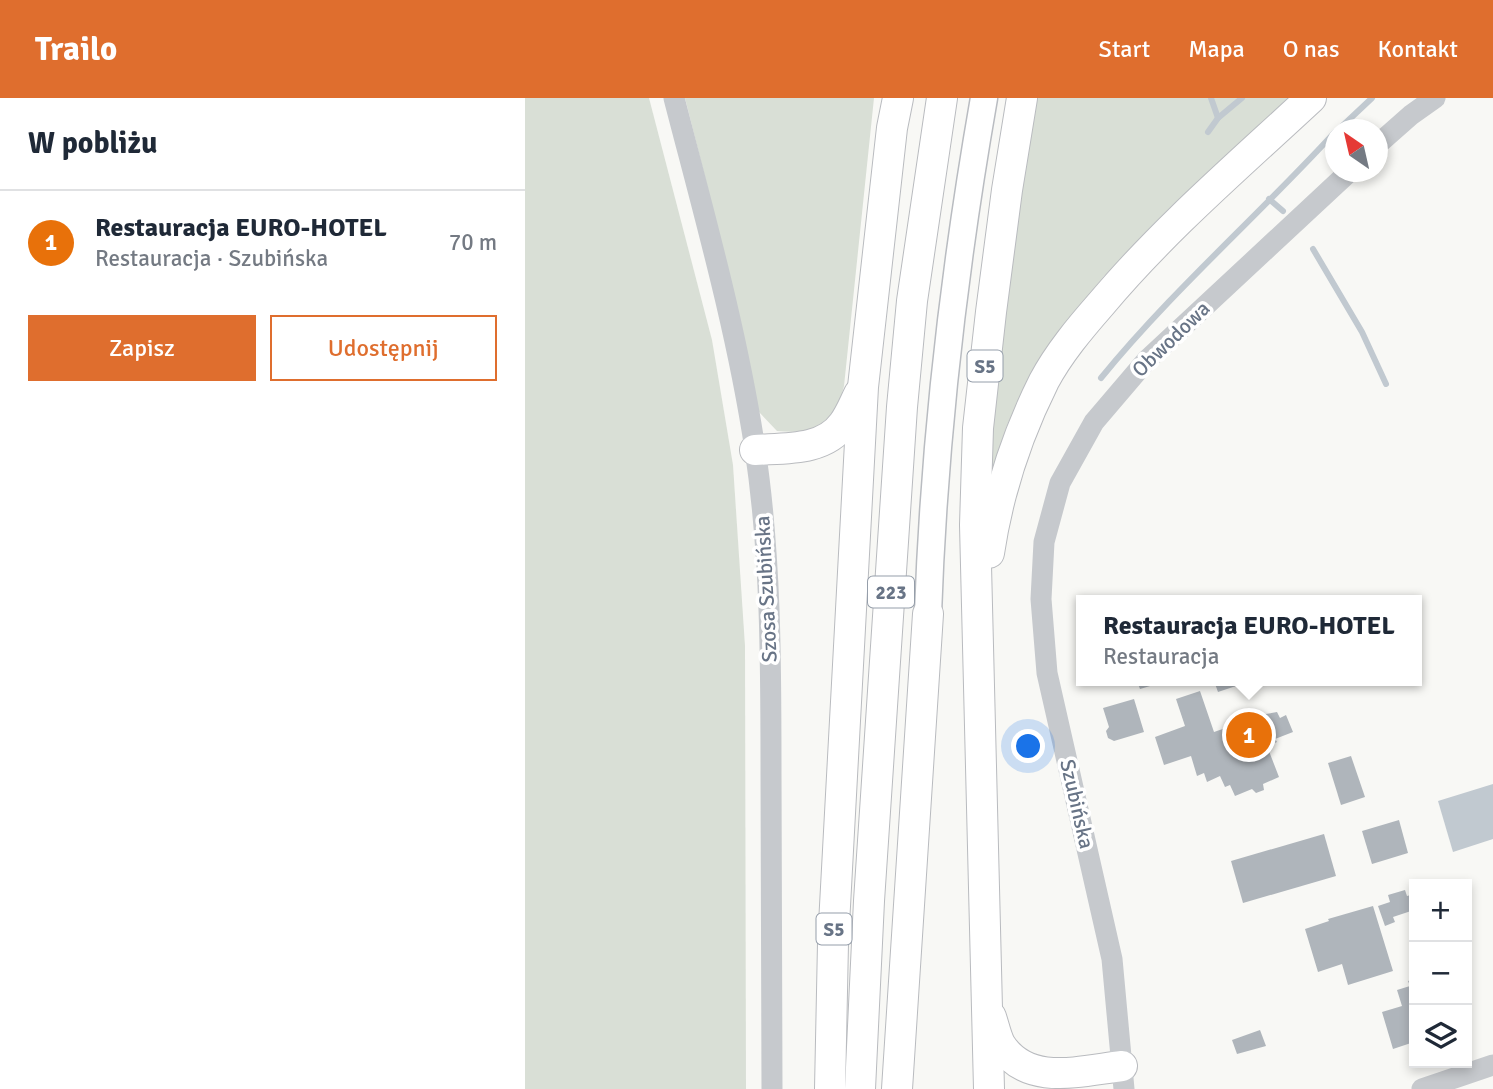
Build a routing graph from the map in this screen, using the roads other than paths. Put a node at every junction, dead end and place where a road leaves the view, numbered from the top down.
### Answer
1 (674, 98) edge
2 (888, 98) edge
3 (898, 98) edge
4 (942, 98) edge
5 (984, 98) edge
6 (1022, 98) edge
7 (1311, 98) edge
8 (1435, 98) edge
9 (892, 128) junction
10 (1388, 135) edge
11 (1338, 182) edge
12 (863, 387) junction
13 (755, 450) junction
14 (1044, 542) joint
15 (928, 614) joint
16 (976, 637) junction
17 (986, 1002) junction
18 (1493, 1065) edge
19 (1123, 1077) edge
20 (772, 1089) edge
21 (830, 1089) edge
22 (860, 1089) edge
23 (897, 1089) edge
24 (989, 1089) edge
25 (1422, 1089) edge

1 - 13 street, Szosa Szubińska
2 - 9 highway, S5
3 - 9 highway
4 - 22 highway, 223
5 - 15 main road, 223
6 - 16 highway, S5
7 - 16 highway
8 - 10 street
9 - 12 highway, S5
11 - 14 street, Obwodowa
12 - 13 highway
12 - 21 highway, S5
13 - 20 street, Szosa Szubińska
14 - 19 street, Szubińska
15 - 23 highway, 223
16 - 17 highway, S5
17 - 19 highway
17 - 24 highway, S5
18 - 25 street

